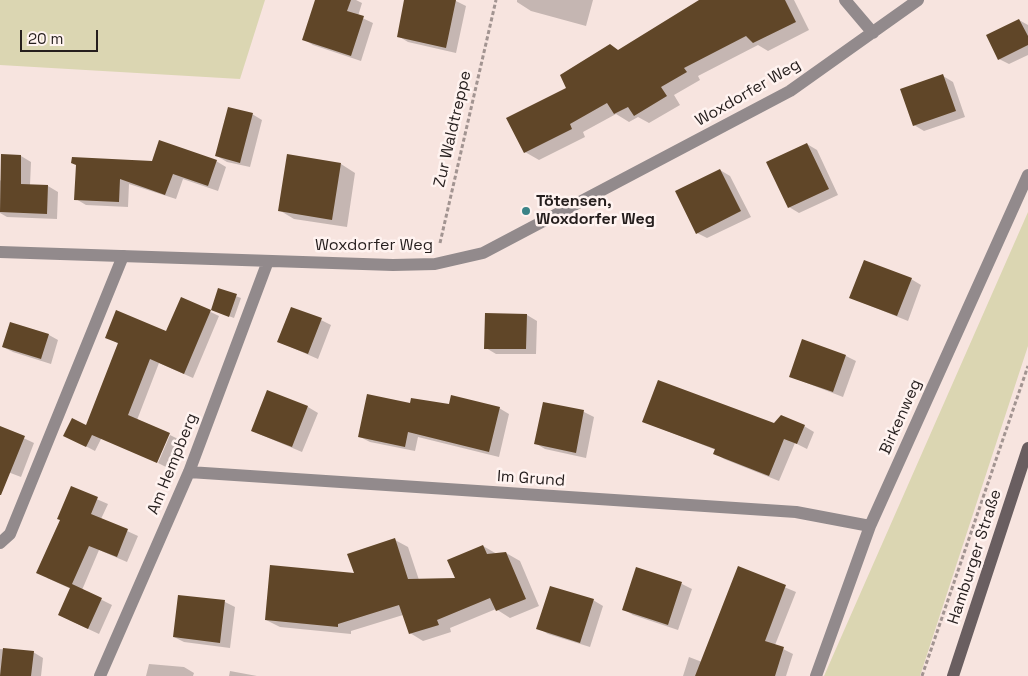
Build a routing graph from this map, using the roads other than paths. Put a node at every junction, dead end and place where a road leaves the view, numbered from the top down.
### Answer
1 (845, 0) edge
2 (918, 0) edge
3 (872, 34) junction
4 (1028, 175) edge
5 (0, 252) edge
6 (123, 256) junction
7 (268, 261) junction
8 (1028, 448) edge
9 (190, 472) junction
10 (870, 526) junction
11 (0, 543) edge
12 (100, 676) edge
13 (816, 676) edge
14 (953, 676) edge

1 - 3 street
2 - 3 street, Woxdorfer Weg
3 - 7 street, Woxdorfer Weg
4 - 10 street, Birkenweg
5 - 6 street, Woxdorfer Weg
6 - 7 street, Woxdorfer Weg
6 - 11 street
7 - 9 street, Am Hempberg
8 - 14 main road, Hamburger Straße
9 - 10 street, Im Grund
9 - 12 street, Am Hempberg
10 - 13 street, Birkenweg

